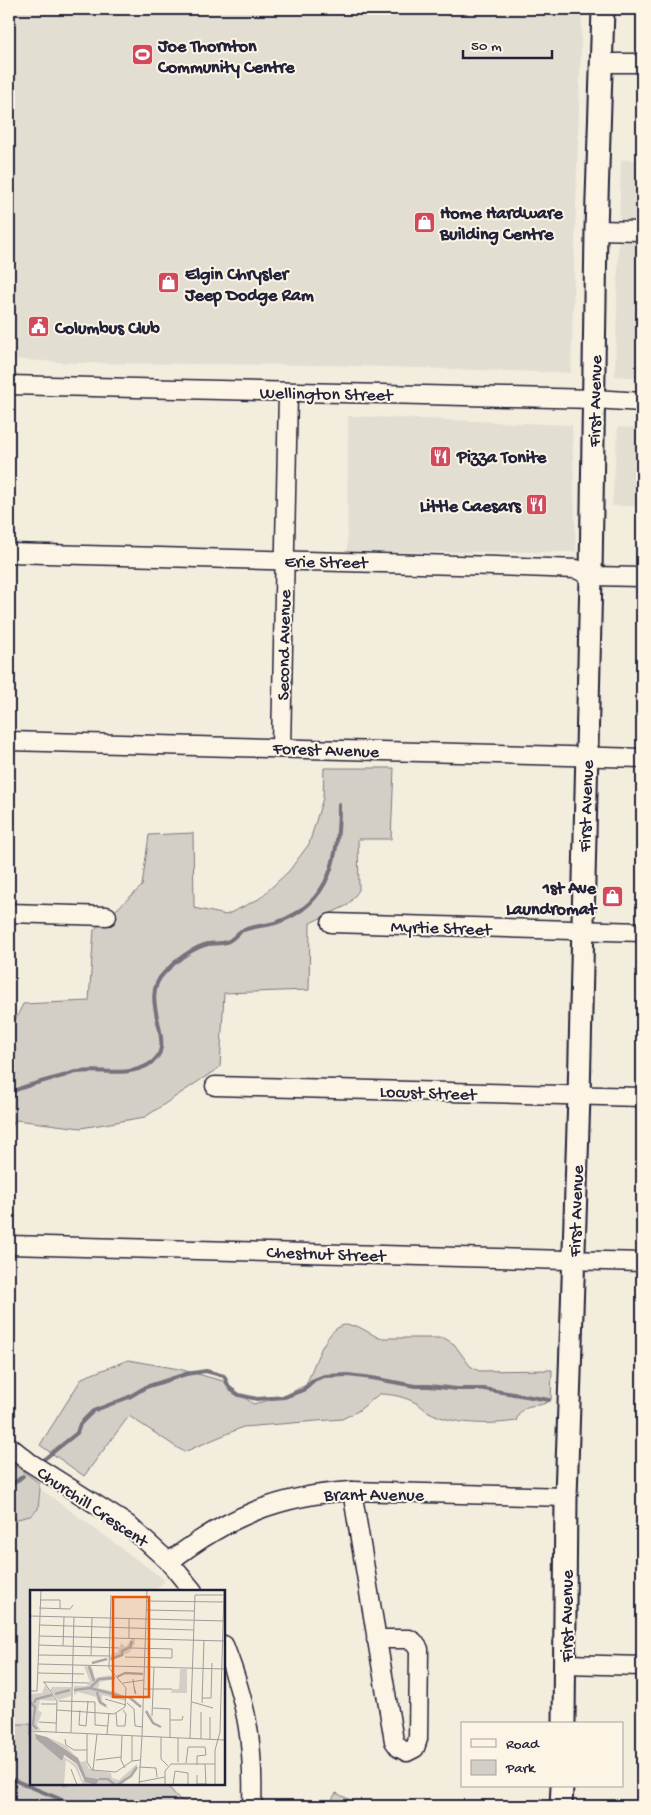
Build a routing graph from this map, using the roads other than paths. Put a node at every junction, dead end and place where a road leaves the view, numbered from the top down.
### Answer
1 (603, 9) edge
2 (602, 63) junction
3 (642, 64) edge
4 (596, 230) junction
5 (642, 231) edge
6 (9, 385) edge
7 (288, 392) junction
8 (594, 399) junction
9 (642, 402) edge
10 (9, 552) edge
11 (284, 560) junction
12 (591, 576) junction
13 (642, 577) edge
14 (9, 741) edge
15 (281, 748) junction
16 (587, 757) junction
17 (642, 758) edge
18 (9, 913) edge
19 (107, 916) dead end
20 (330, 923) dead end
21 (582, 931) junction
22 (642, 932) edge
23 (214, 1086) dead end
24 (579, 1096) junction
25 (642, 1097) edge
26 (9, 1245) edge
27 (573, 1260) junction
28 (642, 1262) edge
29 (9, 1446) edge
30 (352, 1491) junction
31 (566, 1497) junction
32 (169, 1562) junction
33 (192, 1590) edge
34 (376, 1639) junction
35 (225, 1648) edge
36 (566, 1664) junction
37 (642, 1666) edge
38 (564, 1722) edge
39 (562, 1788) edge
40 (252, 1806) edge
41 (561, 1806) edge

1 - 2 main road, First Avenue
2 - 3 street
2 - 4 main road, First Avenue
4 - 5 street
4 - 8 main road, First Avenue
6 - 7 street, Wellington Street
7 - 8 street, Wellington Street
7 - 11 street, Second Avenue
8 - 9 street, Wellington Street
8 - 12 main road, First Avenue
10 - 11 street, Erie Street
11 - 12 street, Erie Street
11 - 15 street, Second Avenue
12 - 13 street, Erie Street
12 - 16 main road, First Avenue
14 - 15 street, Forest Avenue
15 - 16 street, Forest Avenue
16 - 17 street, Forest Avenue
16 - 21 main road, First Avenue
18 - 19 street
20 - 21 street, Myrtie Street
21 - 22 street, Myrtie Street
21 - 24 main road, First Avenue
23 - 24 street, Locust Street
24 - 25 street, Locust Street
24 - 27 main road, First Avenue
26 - 27 street, Chestnut Street
27 - 28 street, Chestnut Street
27 - 31 main road, First Avenue
29 - 32 street, Churchill Crescent
30 - 31 street, Brant Avenue
30 - 32 street, Brant Avenue
30 - 34 street
31 - 36 main road, First Avenue
32 - 33 street, Churchill Crescent
34 - 34 street
35 - 40 street
36 - 37 street
36 - 38 main road, First Avenue
39 - 41 main road

